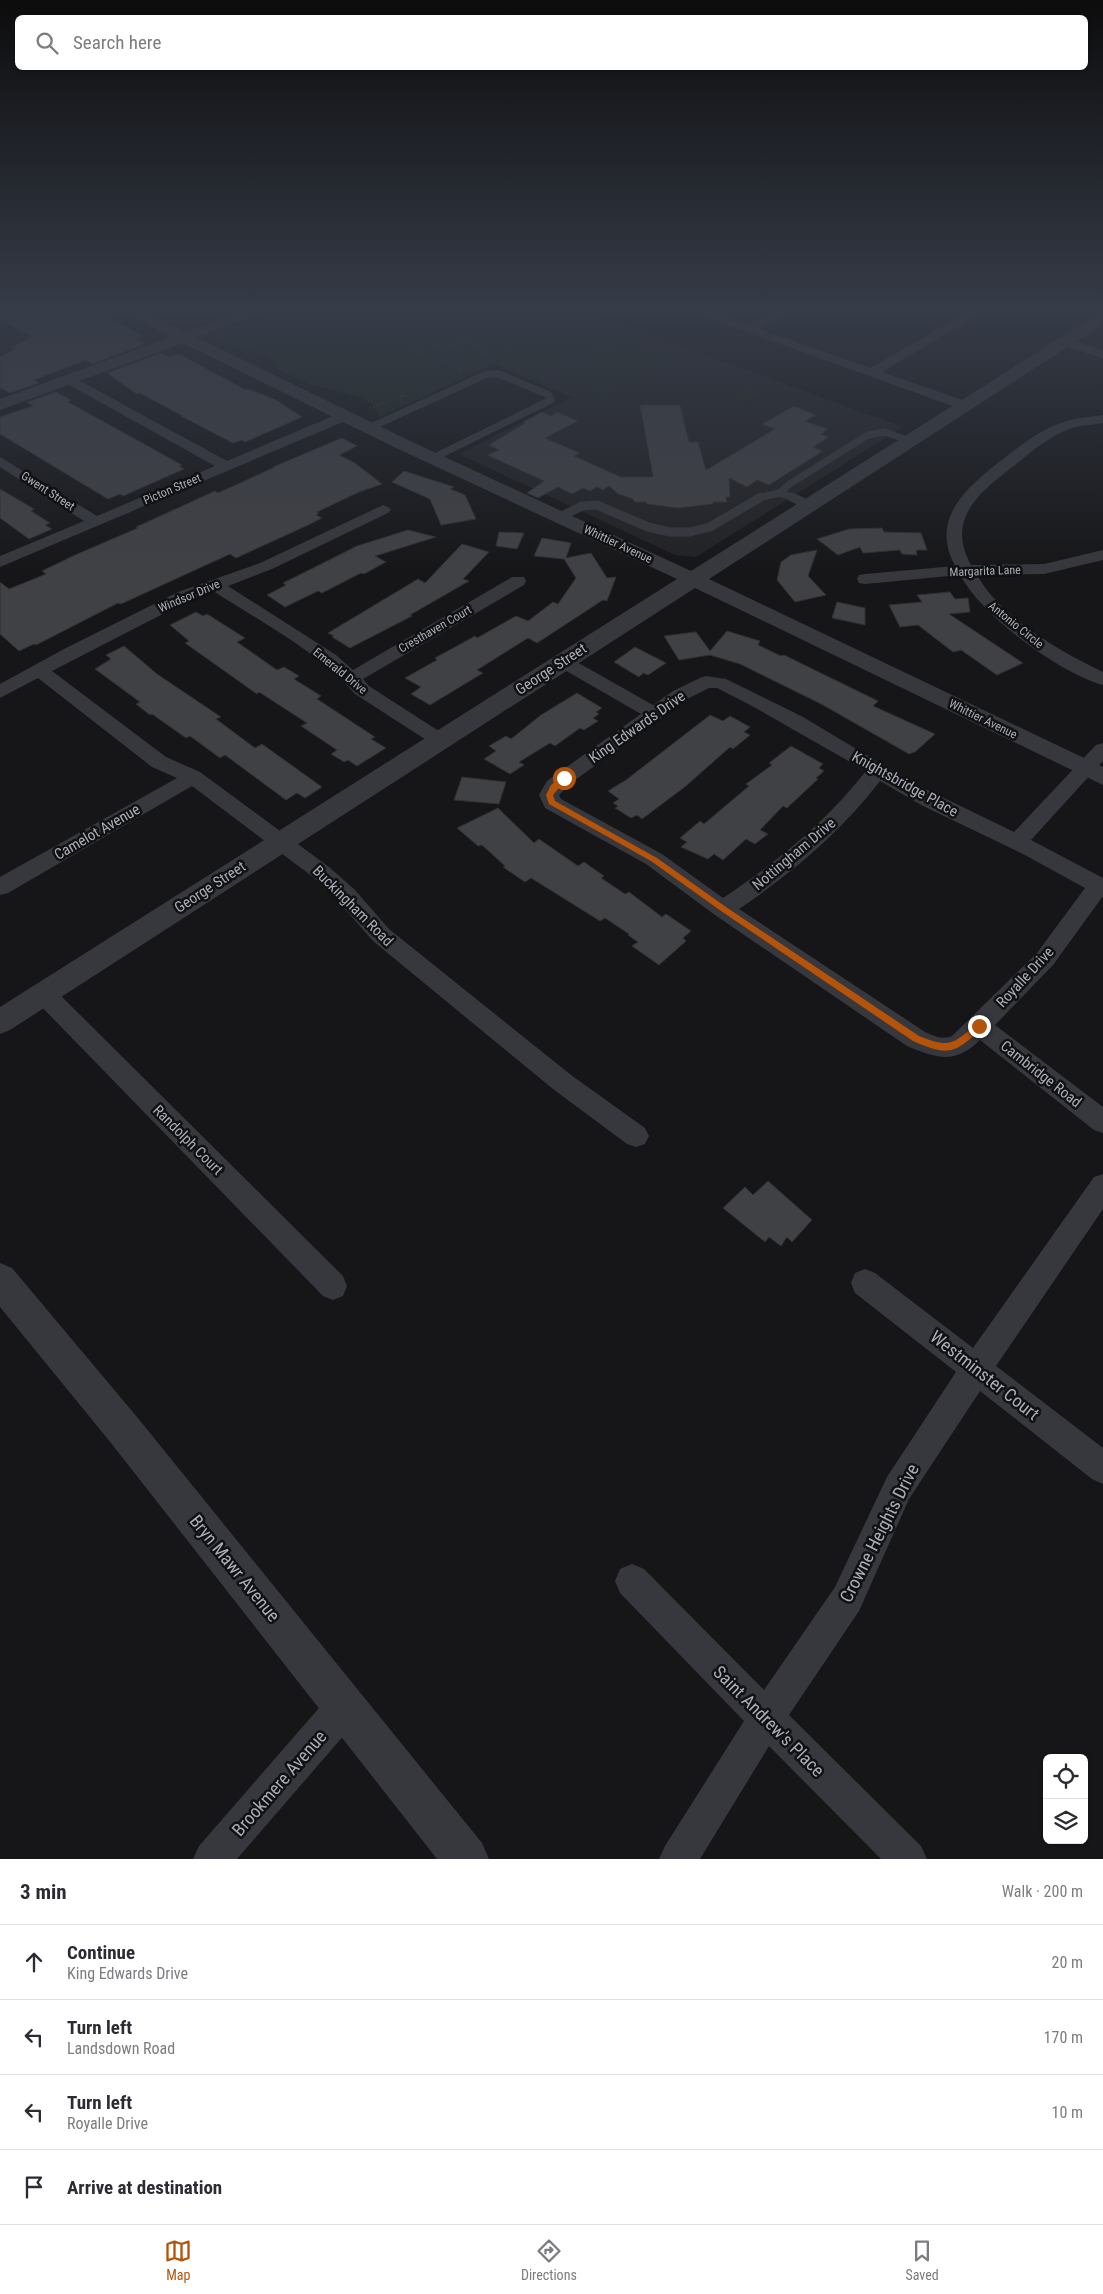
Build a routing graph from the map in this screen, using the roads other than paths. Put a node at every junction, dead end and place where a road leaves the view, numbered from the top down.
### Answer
1 (18, 399) edge
2 (105, 399) edge
3 (310, 399) edge
4 (421, 399) edge
5 (551, 399) edge
6 (946, 399) edge
7 (973, 399) edge
8 (0, 405) edge
9 (963, 405) junction
10 (345, 416) junction
11 (369, 418) junction
12 (1103, 418) edge
13 (908, 440) junction
14 (433, 458) junction
15 (0, 460) edge
16 (226, 466) junction
17 (780, 493) junction
18 (808, 505) junction
19 (383, 510) dead end
20 (560, 517) junction
21 (96, 522) junction
22 (1103, 555) edge
23 (0, 562) edge
24 (966, 570) junction
25 (692, 579) junction
26 (865, 579) dead end
27 (518, 581) dead end
28 (214, 584) junction
29 (562, 661) junction
30 (39, 670) junction
31 (352, 678) junction
32 (1103, 679) edge
33 (706, 682) joint
34 (0, 692) edge
35 (655, 714) junction
36 (441, 741) junction
37 (1103, 749) edge
38 (1085, 768) junction
39 (878, 770) junction
40 (193, 777) junction
41 (1103, 777) edge
42 (281, 841) junction
43 (1017, 842) junction
44 (1101, 887) edge
45 (0, 888) edge
46 (724, 909) junction
47 (44, 994) junction
48 (0, 1022) edge
49 (979, 1026) junction
50 (1103, 1122) edge
51 (636, 1136) dead end
52 (1103, 1186) edge
53 (0, 1280) edge
54 (865, 1284) dead end
55 (333, 1286) dead end
56 (976, 1368) junction
57 (1103, 1468) edge
58 (632, 1581) dead end
59 (345, 1706) junction
60 (766, 1718) junction
61 (212, 1859) edge
62 (466, 1859) edge
63 (678, 1859) edge
64 (908, 1859) edge

1 - 8 street
2 - 16 street
3 - 10 street, Whittier Avenue
4 - 11 lane
5 - 14 lane
6 - 9 street
7 - 9 street, George Street
9 - 13 street, George Street
10 - 11 street, Whittier Avenue
10 - 16 street, Picton Street
11 - 14 street, Whittier Avenue
12 - 24 street, Antonio Circle
13 - 17 lane
13 - 18 street, George Street
14 - 20 street, Whittier Avenue
15 - 21 street, Gwent Street
16 - 21 street, Picton Street
17 - 18 lane
17 - 20 lane
18 - 25 street, George Street
19 - 28 street, Windsor Drive
20 - 25 street, Whittier Avenue
21 - 23 street, Picton Street
22 - 24 street, Margarita Lane
24 - 26 street, Margarita Lane
24 - 32 street, Antonio Circle
25 - 29 street, George Street
25 - 38 street, Whittier Avenue
27 - 31 street, Cresthaven Court
28 - 30 street, Windsor Drive
28 - 31 street, Emerald Drive
29 - 35 street
29 - 36 street, George Street
30 - 34 street, Windsor Drive
30 - 40 street, Buckingham Road
31 - 36 street, Emerald Drive
33 - 35 street, King Edwards Drive
33 - 39 street, Knightsbridge Place
35 - 46 street, King Edwards Drive
36 - 42 street, George Street
37 - 38 street
38 - 41 street, Whittier Avenue
38 - 43 street
39 - 43 street, Knightsbridge Place
39 - 46 street, Nottingham Drive
40 - 42 street, Buckingham Road
40 - 45 street, Camelot Avenue
42 - 47 street, George Street
42 - 51 street, Buckingham Road
43 - 44 street, Knightsbridge Place
44 - 49 street, Royalle Drive
46 - 49 street, Royalle Drive
47 - 48 street, George Street
47 - 55 street, Randolph Court
49 - 50 street, Cambridge Road
52 - 56 street, Crowne Heights Drive
53 - 59 street, Bryn Mawr Avenue
54 - 56 street, Westminster Court
56 - 57 street, Westminster Court
56 - 60 street, Crowne Heights Drive
58 - 60 street, Saint Andrew's Place
59 - 61 street, Brookmere Avenue
59 - 62 street, Bryn Mawr Avenue
60 - 63 street, Crowne Heights Drive
60 - 64 street, Saint Andrew's Place

